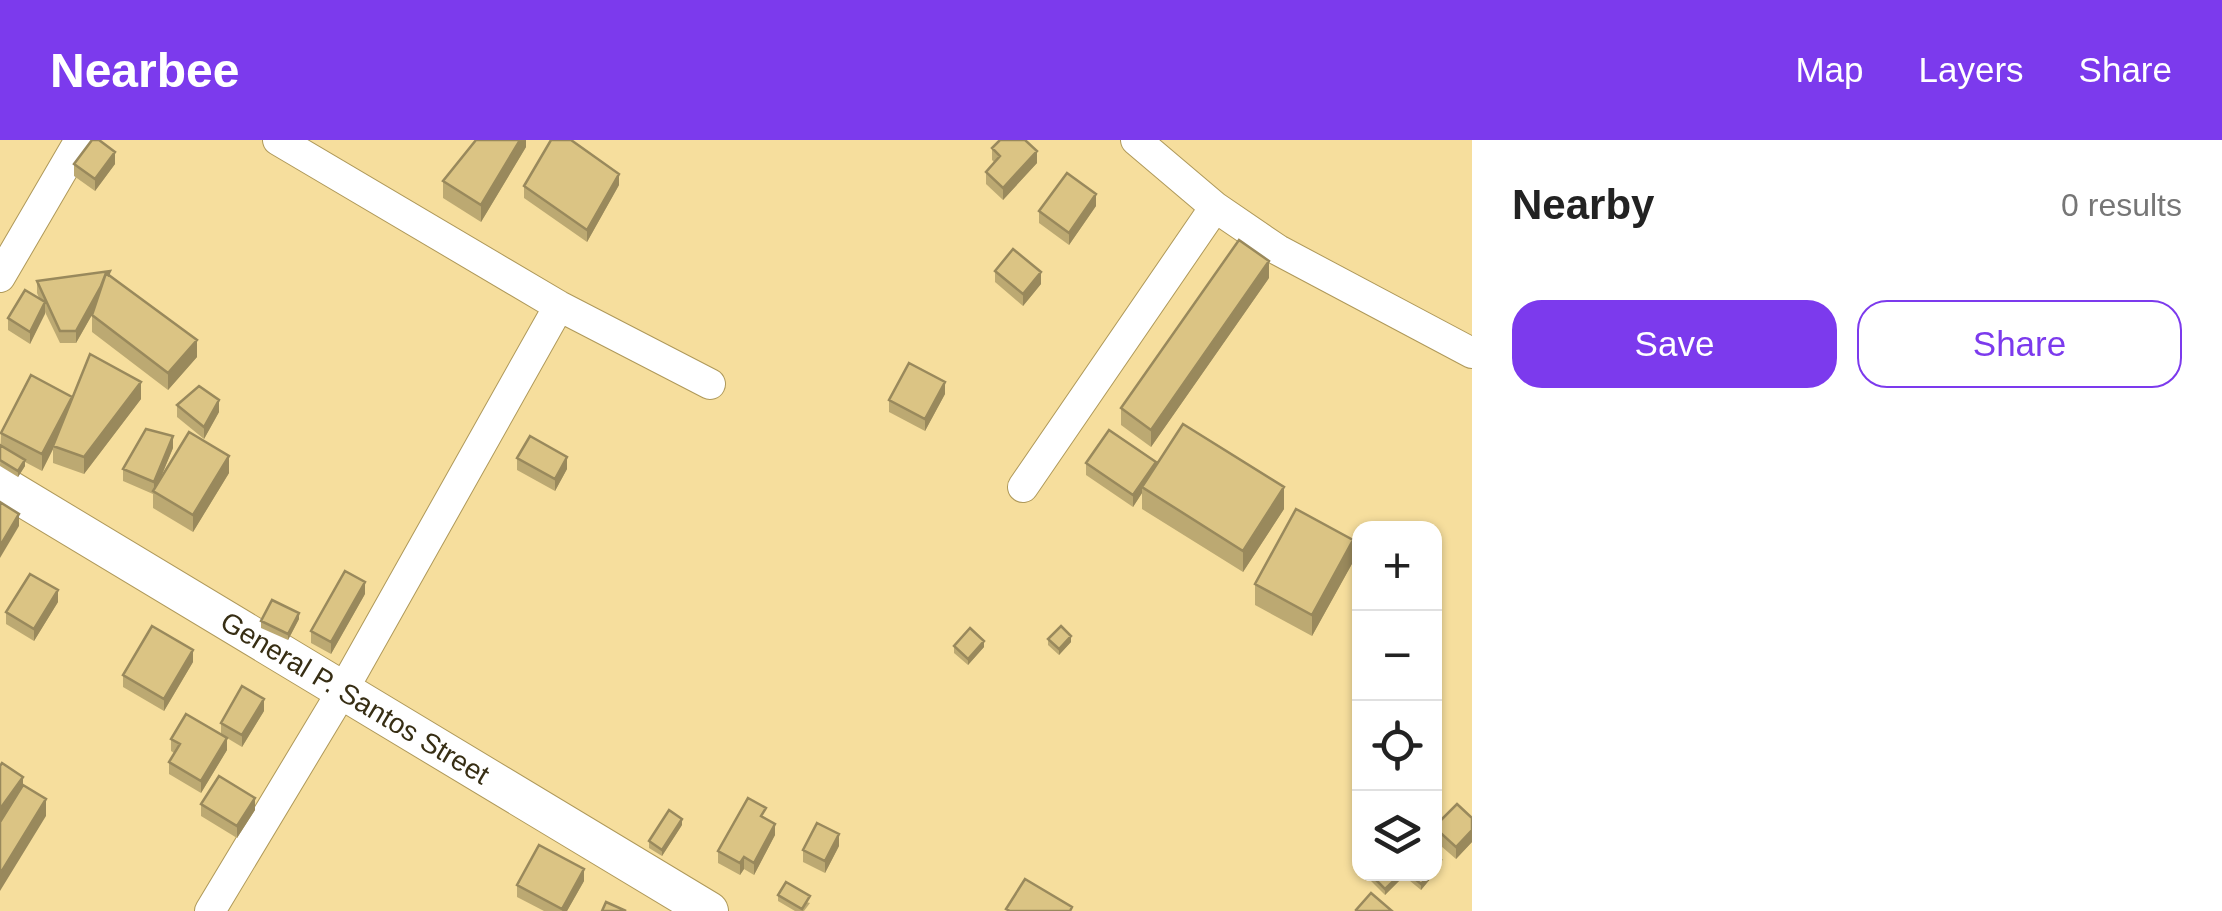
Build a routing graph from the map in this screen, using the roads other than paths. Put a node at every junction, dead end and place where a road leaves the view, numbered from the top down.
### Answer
1 (80, 140) edge
2 (278, 140) edge
3 (1136, 140) edge
4 (1215, 206) junction
5 (0, 277) edge
6 (559, 306) junction
7 (1472, 353) edge
8 (710, 384) dead end
9 (0, 484) edge
10 (1024, 488) dead end
11 (343, 690) junction
12 (210, 911) edge
13 (709, 911) edge

1 - 5 street
2 - 6 street
3 - 4 street
4 - 7 street
4 - 10 street
6 - 8 street
6 - 11 street
9 - 11 street, General P. Santos Street
11 - 12 street
11 - 13 street, General P. Santos Street

